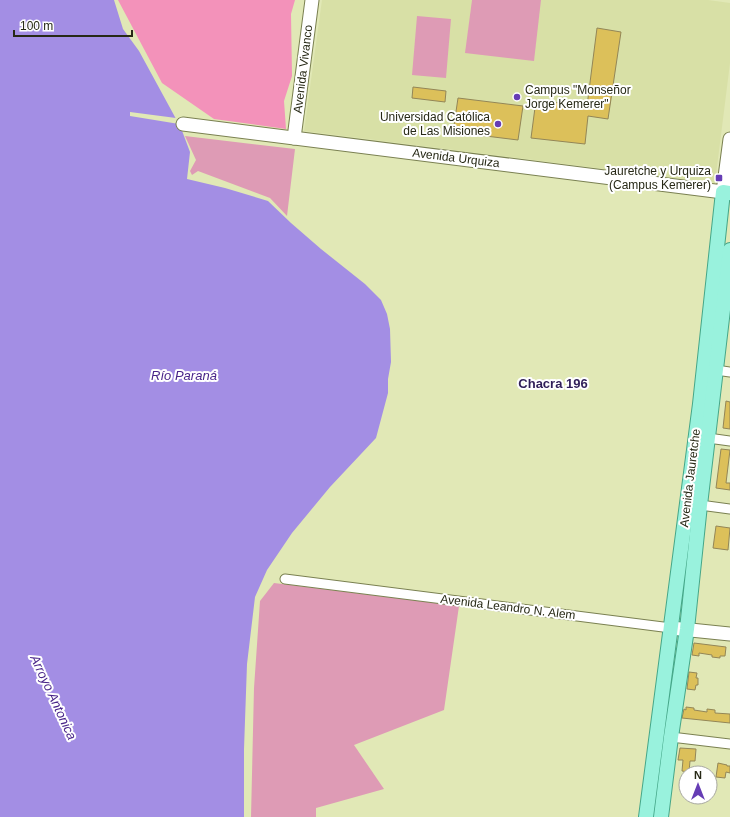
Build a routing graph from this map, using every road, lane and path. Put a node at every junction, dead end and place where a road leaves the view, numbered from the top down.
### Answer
1 (312, 0) edge
2 (183, 124) dead end
3 (294, 138) junction
4 (730, 139) edge
5 (726, 192) edge
6 (730, 250) edge
7 (727, 306) edge
8 (723, 371) edge
9 (708, 438) junction
10 (730, 441) edge
11 (700, 505) junction
12 (730, 509) edge
13 (286, 579) dead end
14 (679, 629) junction
15 (730, 634) edge
16 (671, 737) junction
17 (730, 744) edge
18 (646, 817) edge
19 (661, 817) edge

1 - 3 main road, Avenida Vivanco
2 - 3 main road, Avenida Urquiza
3 - 5 main road, Avenida Urquiza
4 - 5 main road, Avenida Jauretche
5 - 14 main road, Avenida Jauretche
6 - 7 main road, Avenida Jauretche
7 - 8 main road, Avenida Jauretche
8 - 9 main road, Avenida Jauretche
9 - 10 street
9 - 11 main road, Avenida Jauretche
11 - 12 street
11 - 14 main road, Avenida Jauretche
13 - 14 street, Avenida Leandro N. Alem
14 - 15 main road, Avenida Leandro N. Alem
14 - 16 main road, Avenida Jauretche
14 - 18 main road, Avenida Jauretche
16 - 17 street
16 - 19 main road, Avenida Jauretche

